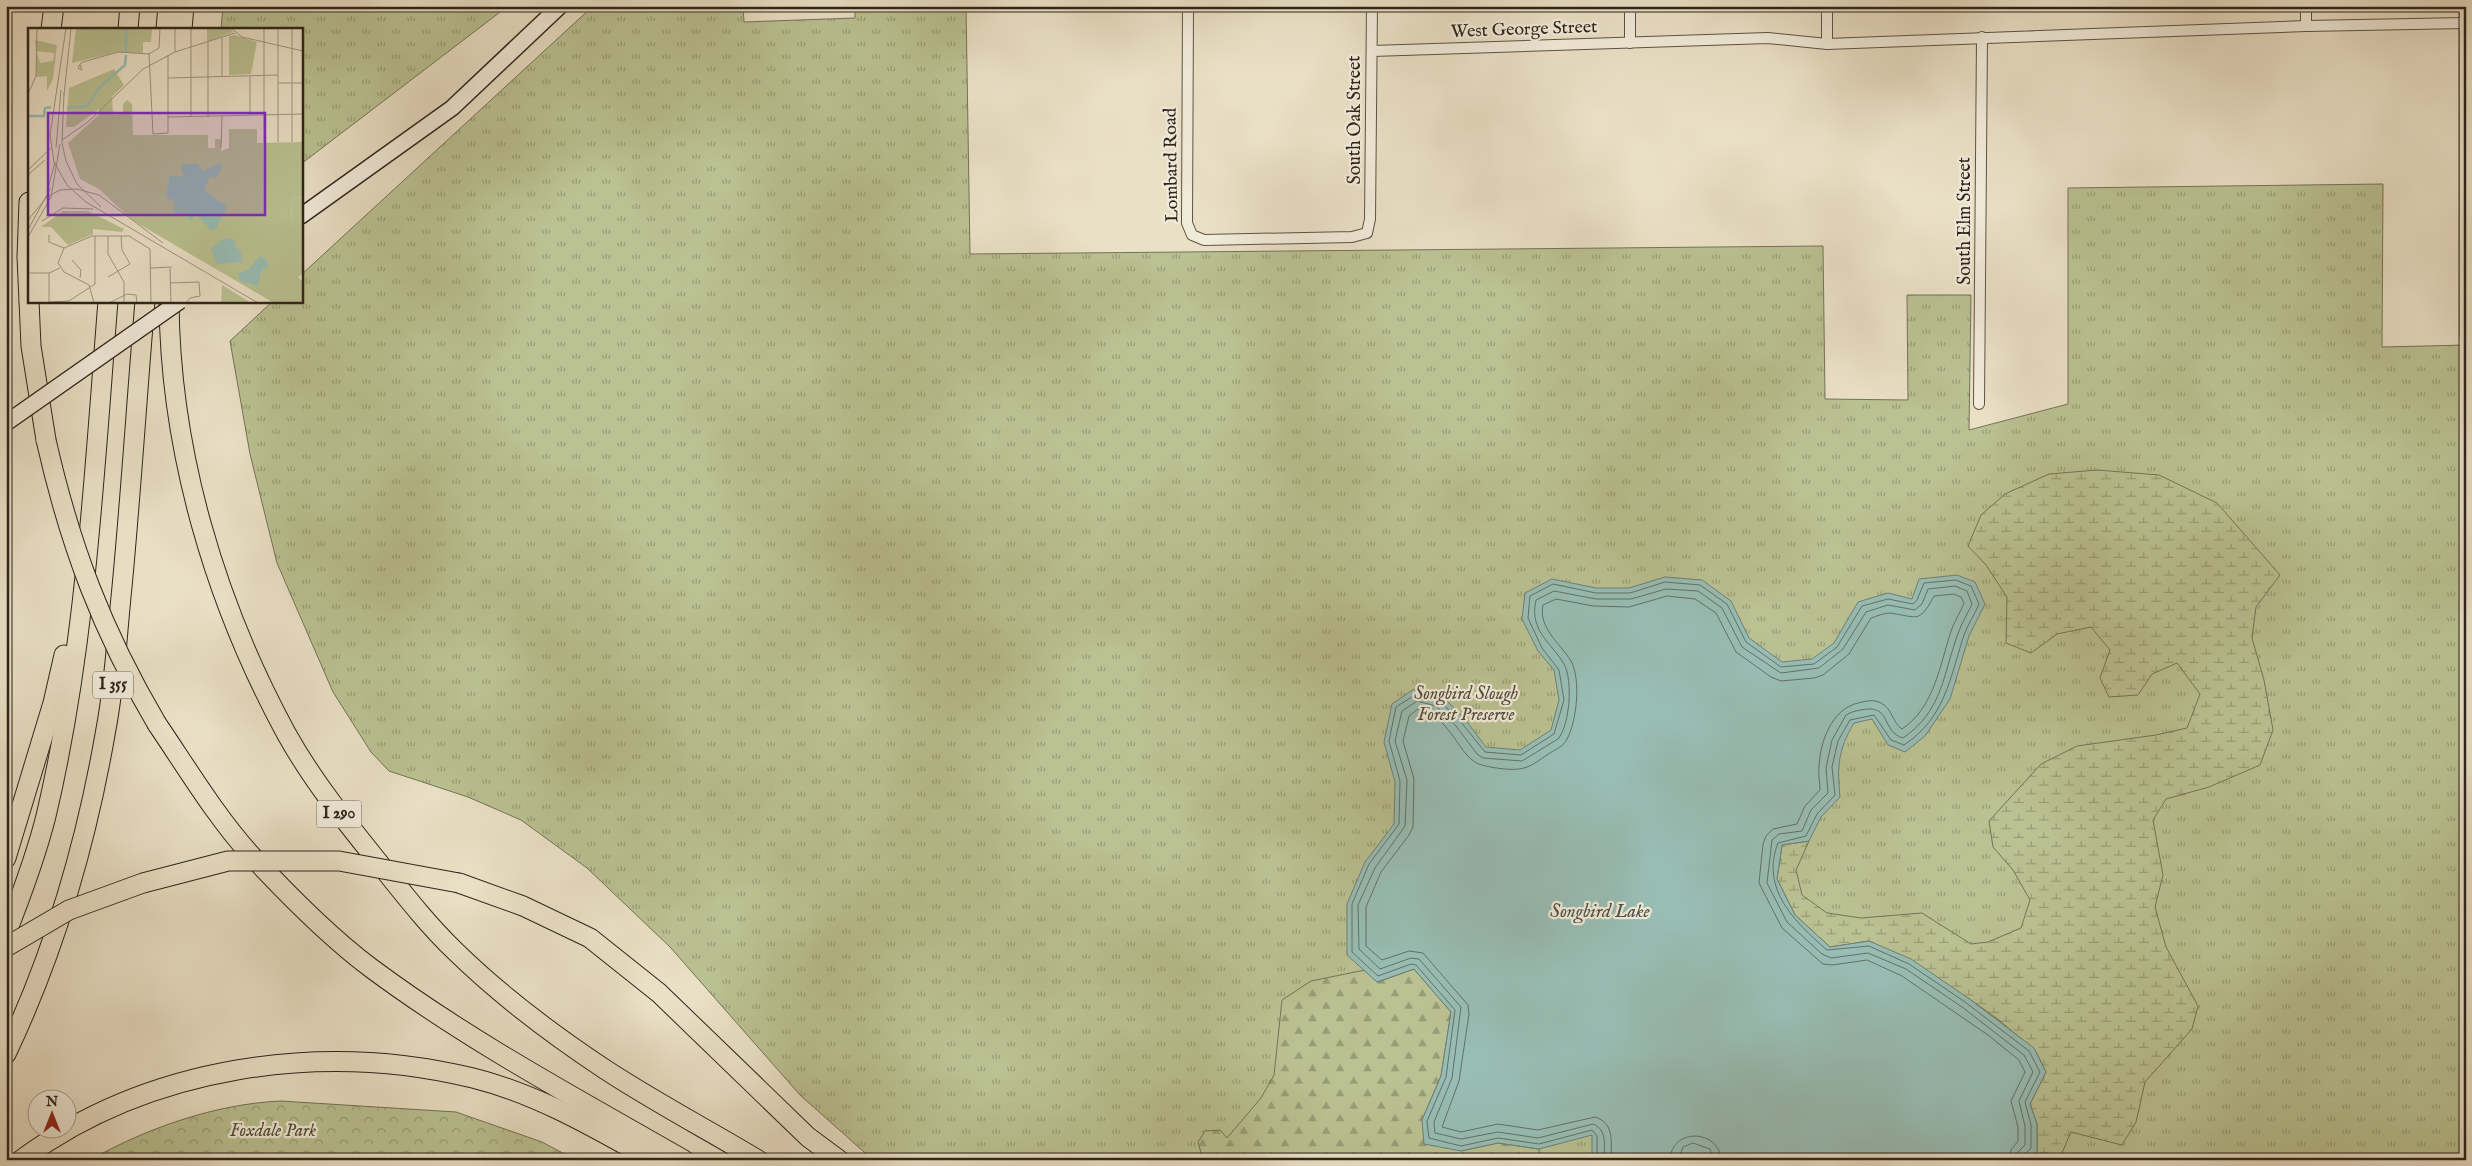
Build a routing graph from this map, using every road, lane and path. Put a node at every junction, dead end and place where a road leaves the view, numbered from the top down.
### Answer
1 (54, 6) edge
2 (130, 6) edge
3 (168, 6) edge
4 (184, 6) edge
5 (560, 6) edge
6 (1188, 6) edge
7 (1372, 6) edge
8 (1630, 6) edge
9 (1827, 6) edge
10 (2306, 6) edge
11 (2465, 6) edge
12 (2465, 23) edge
13 (2306, 26) junction
14 (51, 28) edge
15 (128, 28) edge
16 (166, 28) edge
17 (182, 28) edge
18 (1982, 37) junction
19 (1630, 43) junction
20 (1827, 44) junction
21 (1372, 51) junction
22 (302, 215) edge
23 (28, 230) edge
24 (1367, 233) joint
25 (28, 279) edge
26 (29, 302) edge
27 (108, 302) edge
28 (145, 302) edge
29 (169, 302) edge
30 (179, 302) edge
31 (2464, 336) edge
32 (1979, 404) dead end
33 (6, 423) edge
34 (90, 536) junction
35 (6, 858) edge
36 (6, 934) edge
37 (6, 947) edge
38 (6, 1054) edge
39 (21, 1160) edge
40 (652, 1160) edge
41 (684, 1160) edge
42 (758, 1160) edge
43 (839, 1160) edge

1 - 14 highway
2 - 15 highway
3 - 16 highway
4 - 17 highway
5 - 22 street
6 - 24 street, Lombard Road
7 - 21 street, South Oak Street
8 - 19 street
9 - 20 street
10 - 13 street
11 - 12 street
12 - 13 street, West George Street
12 - 31 street
13 - 18 street, West George Street
18 - 20 street, West George Street
18 - 32 street, South Elm Street
19 - 20 street, West George Street
19 - 21 street, West George Street
21 - 24 street, South Oak Street
23 - 25 highway
26 - 41 highway, bridge
27 - 34 highway, I 355
28 - 38 highway, I 355
29 - 42 highway, I 290
30 - 33 street, bridge
34 - 35 highway
34 - 36 highway, I 355
37 - 43 highway, bridge
39 - 40 highway

